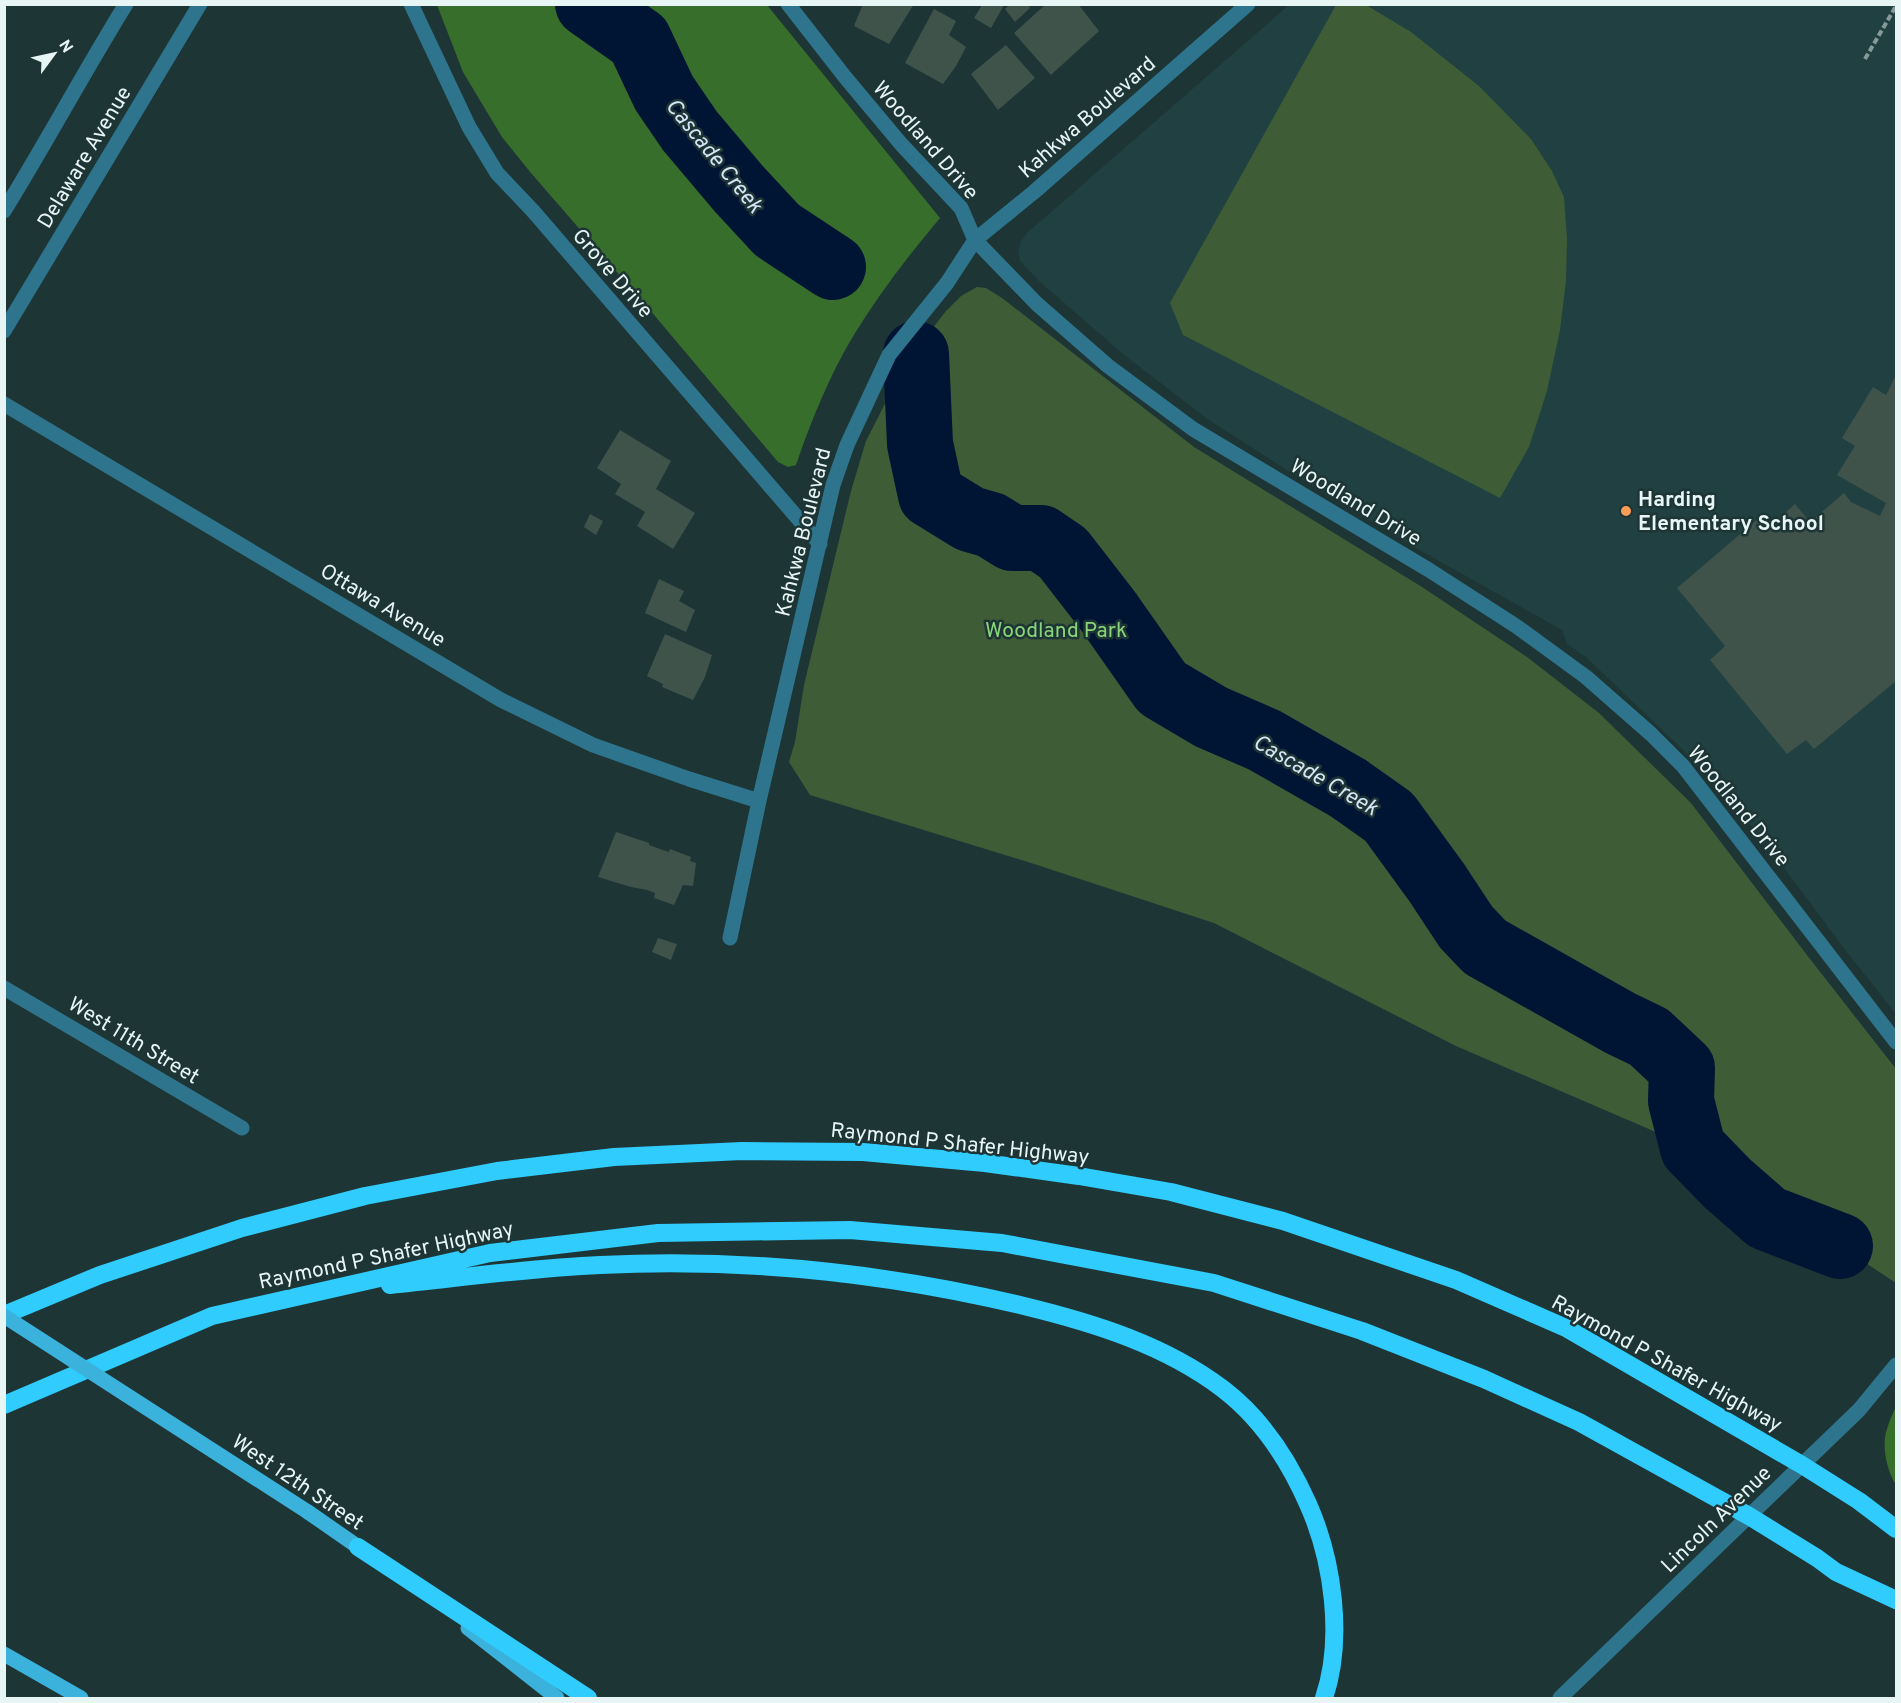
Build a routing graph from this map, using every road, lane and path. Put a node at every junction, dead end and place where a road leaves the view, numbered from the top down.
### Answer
1 (126, 4) edge
2 (200, 4) edge
3 (411, 4) edge
4 (788, 4) edge
5 (1248, 4) edge
6 (1896, 6) edge
7 (1865, 59) dead end
8 (4, 211) edge
9 (975, 240) junction
10 (4, 332) edge
11 (4, 404) edge
12 (820, 544) junction
13 (759, 801) junction
14 (730, 938) dead end
15 (4, 988) edge
16 (1896, 1042) edge
17 (242, 1128) dead end
18 (305, 1294) junction
19 (4, 1315) edge
20 (1896, 1365) edge
21 (4, 1405) edge
22 (1802, 1465) junction
23 (1749, 1516) junction
24 (1896, 1529) edge
25 (358, 1547) junction
26 (1896, 1600) edge
27 (4, 1654) edge
28 (81, 1698) edge
29 (557, 1698) edge
30 (588, 1698) edge
31 (1324, 1698) edge
32 (1560, 1698) edge

1 - 8 street, Delaware Avenue
2 - 10 street, Delaware Avenue
3 - 12 street, Grove Drive
4 - 9 street, Woodland Drive
5 - 9 street, Kahkwa Boulevard
6 - 7 path
9 - 12 street, Kahkwa Boulevard
9 - 16 street, Woodland Drive
11 - 13 street, Ottawa Avenue
12 - 13 street, Kahkwa Boulevard
13 - 14 street, Kahkwa Boulevard
15 - 17 street, West 11th Street
18 - 21 highway, Raymond P Shafer Highway
18 - 23 highway, Raymond P Shafer Highway
18 - 31 highway
19 - 22 highway, Raymond P Shafer Highway
19 - 25 main road, West 12th Street, bridge
20 - 22 street, Lincoln Avenue
22 - 23 street, Lincoln Avenue
22 - 24 highway, Raymond P Shafer Highway
23 - 26 highway, Raymond P Shafer Highway
23 - 32 street, Lincoln Avenue
25 - 29 main road, West 12th Street
25 - 30 highway
27 - 28 main road

